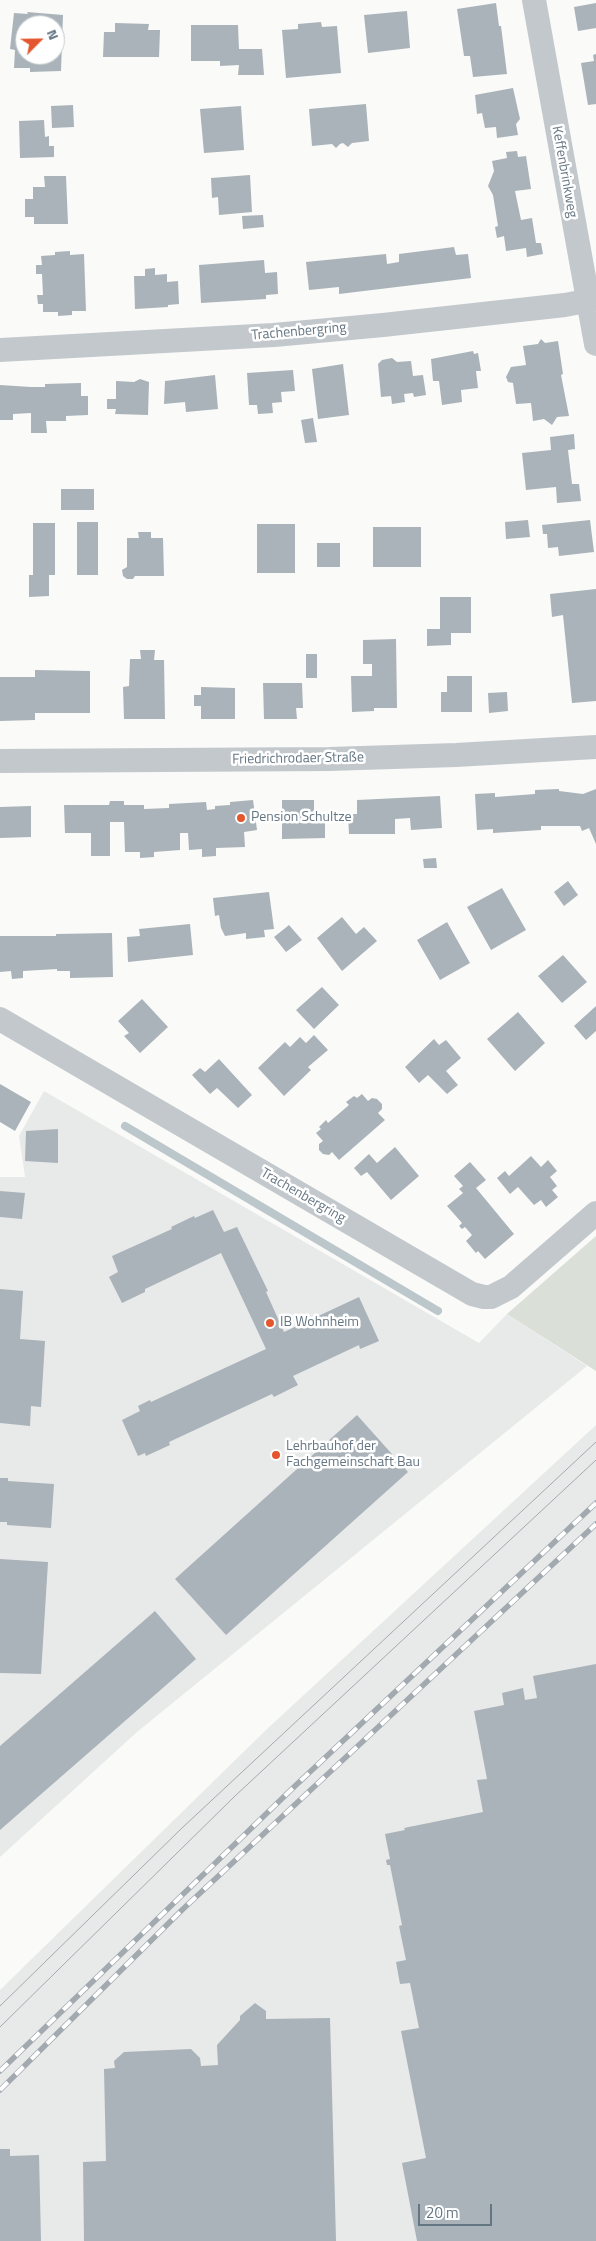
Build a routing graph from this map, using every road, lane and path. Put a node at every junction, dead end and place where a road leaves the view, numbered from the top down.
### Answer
1 (534, 0) edge
2 (592, 300) edge
3 (596, 344) edge
4 (0, 350) edge
5 (596, 747) edge
6 (0, 761) edge
7 (0, 1019) edge
8 (596, 1213) edge

1 - 2 street, Keffenbrinkweg
2 - 3 street, Keffenbrinkweg
2 - 4 street, Trachenbergring
5 - 6 street, Friedrichrodaer Straße
7 - 8 street, Trachenbergring

